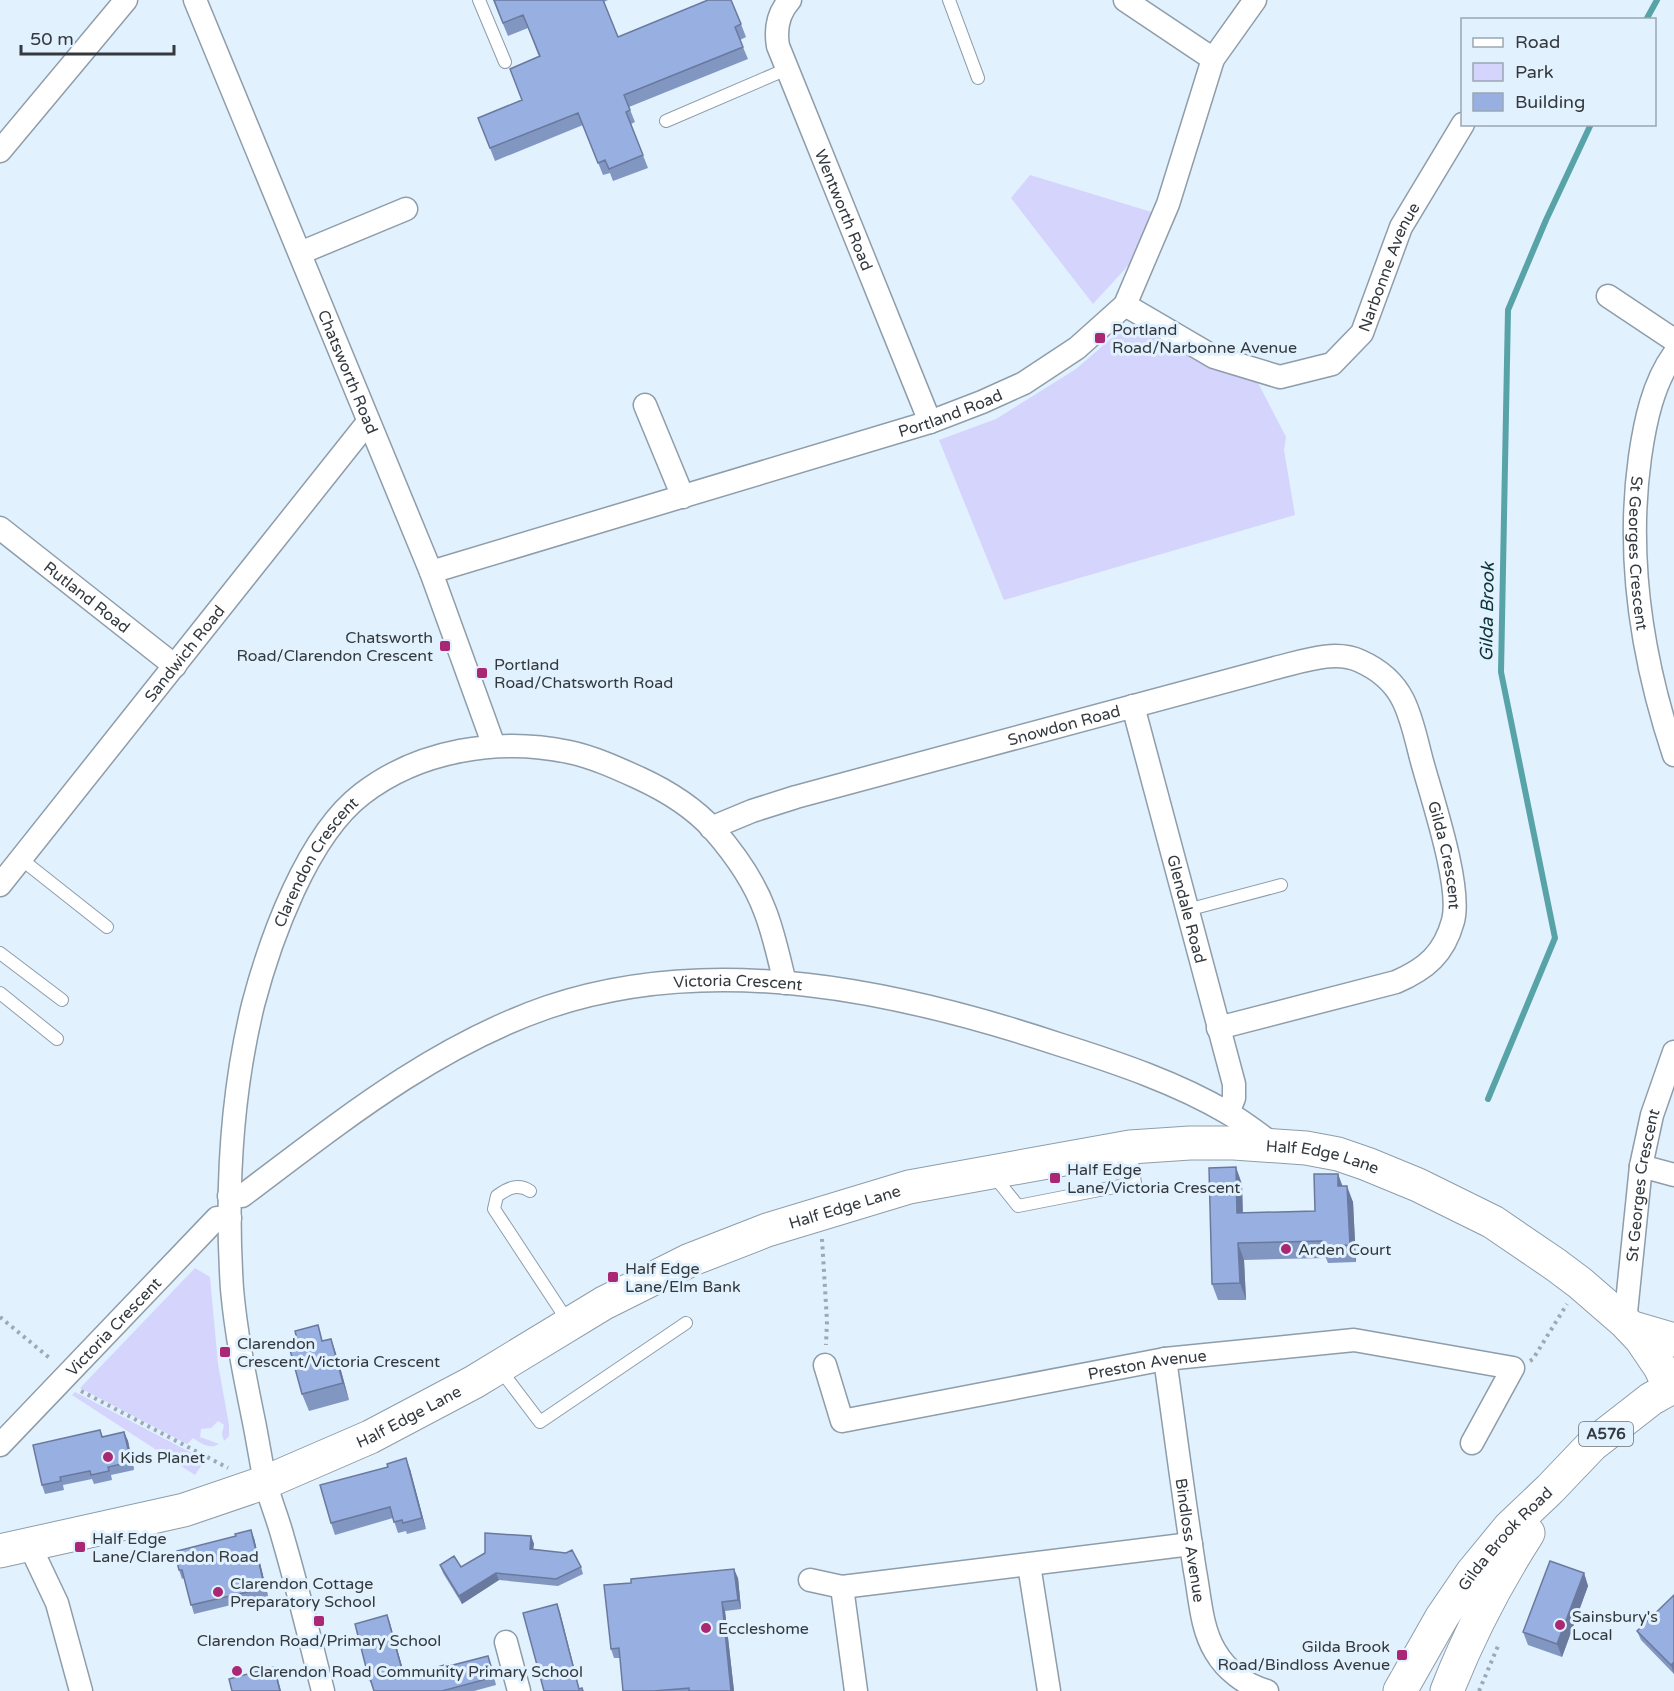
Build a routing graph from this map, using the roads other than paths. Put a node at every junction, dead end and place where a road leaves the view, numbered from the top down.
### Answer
1 (126, 0) edge
2 (195, 0) edge
3 (479, 0) edge
4 (790, 0) edge
5 (949, 0) edge
6 (1125, 0) edge
7 (1255, 0) edge
8 (1213, 58) junction
9 (505, 62) dead end
10 (787, 69) junction
11 (978, 78) dead end
12 (666, 121) dead end
13 (1462, 126) edge
14 (0, 151) edge
15 (406, 209) dead end
16 (300, 253) junction
17 (1608, 296) dead end
18 (1125, 305) junction
19 (1674, 340) edge
20 (1674, 354) edge
21 (645, 405) dead end
22 (368, 422) junction
23 (930, 422) junction
24 (683, 497) junction
25 (0, 528) edge
26 (431, 572) junction
27 (175, 666) junction
28 (1404, 701) joint
29 (1133, 706) junction
30 (494, 746) junction
31 (1674, 755) edge
32 (711, 828) junction
33 (21, 859) junction
34 (0, 885) edge
35 (1281, 885) dead end
36 (1187, 909) junction
37 (107, 927) dead end
38 (0, 953) edge
39 (785, 983) junction
40 (0, 993) edge
41 (62, 1000) dead end
42 (1218, 1028) junction
43 (57, 1039) dead end
44 (1674, 1052) edge
45 (1228, 1113) junction
46 (1274, 1145) junction
47 (1641, 1166) junction
48 (1674, 1175) edge
49 (530, 1191) dead end
50 (230, 1207) junction
51 (686, 1323) dead end
52 (569, 1324) junction
53 (1627, 1324) junction
54 (1674, 1340) edge
55 (1166, 1359) junction
56 (825, 1365) road end
57 (499, 1367) junction
58 (1672, 1387) edge
59 (1472, 1443) dead end
60 (0, 1445) edge
61 (266, 1482) junction
62 (1550, 1489) junction
63 (1191, 1544) junction
64 (15, 1547) edge
65 (1029, 1565) junction
66 (810, 1580) dead end
67 (842, 1587) junction
68 (506, 1642) dead end
69 (81, 1691) edge
70 (323, 1691) edge
71 (519, 1691) edge
72 (856, 1691) edge
73 (1049, 1691) edge
74 (1268, 1691) edge
75 (1400, 1691) edge
76 (1447, 1691) edge

1 - 14 street
2 - 16 street, Chatsworth Road
3 - 9 lane
4 - 10 street, Wentworth Road
5 - 11 lane
6 - 8 street
7 - 8 street, Portland Road
8 - 18 street, Portland Road
10 - 12 lane
10 - 23 street, Wentworth Road
13 - 18 street, Narbonne Avenue
15 - 16 street
16 - 22 street, Chatsworth Road
17 - 19 street
18 - 23 street, Portland Road
20 - 31 street, St Georges Crescent
21 - 24 street
22 - 26 street, Chatsworth Road
22 - 27 street, Sandwich Road
23 - 24 street, Portland Road
24 - 26 street, Portland Road
25 - 27 street, Rutland Road
26 - 30 street, Chatsworth Road
27 - 33 street, Sandwich Road
28 - 29 street, Snowdon Road
28 - 42 street, Gilda Crescent
29 - 32 street, Snowdon Road
29 - 36 street, Glendale Road
30 - 32 street, Clarendon Crescent
30 - 50 street, Clarendon Crescent
32 - 39 street, Clarendon Crescent
33 - 34 street, Sandwich Road
33 - 37 lane
35 - 36 lane
36 - 42 street, Glendale Road
38 - 41 lane
39 - 45 street, Victoria Crescent
39 - 50 street, Victoria Crescent
40 - 43 lane
42 - 45 street, Glendale Road
44 - 47 street, St Georges Crescent
45 - 46 street, Victoria Crescent
46 - 52 main road, Half Edge Lane
46 - 53 main road, Half Edge Lane
47 - 48 street
47 - 53 street, St Georges Crescent
49 - 52 lane
50 - 60 street, Victoria Crescent
50 - 61 street, Clarendon Crescent
51 - 57 lane
52 - 57 main road, Half Edge Lane
53 - 54 main road
53 - 58 main road, Half Edge Lane
55 - 56 street, Preston Avenue
55 - 59 street, Preston Avenue
55 - 63 street, Bindloss Avenue
57 - 61 main road, Half Edge Lane
58 - 62 main road, A576
61 - 64 main road, Half Edge Lane
61 - 70 street, Clarendon Crescent
62 - 75 main road, Gilda Brook Road / A576
62 - 76 main road, Gilda Brook Road / A576
63 - 65 street
63 - 74 street, Bindloss Avenue
64 - 69 street
65 - 67 street
65 - 73 street
66 - 67 street
67 - 72 street
68 - 71 street

